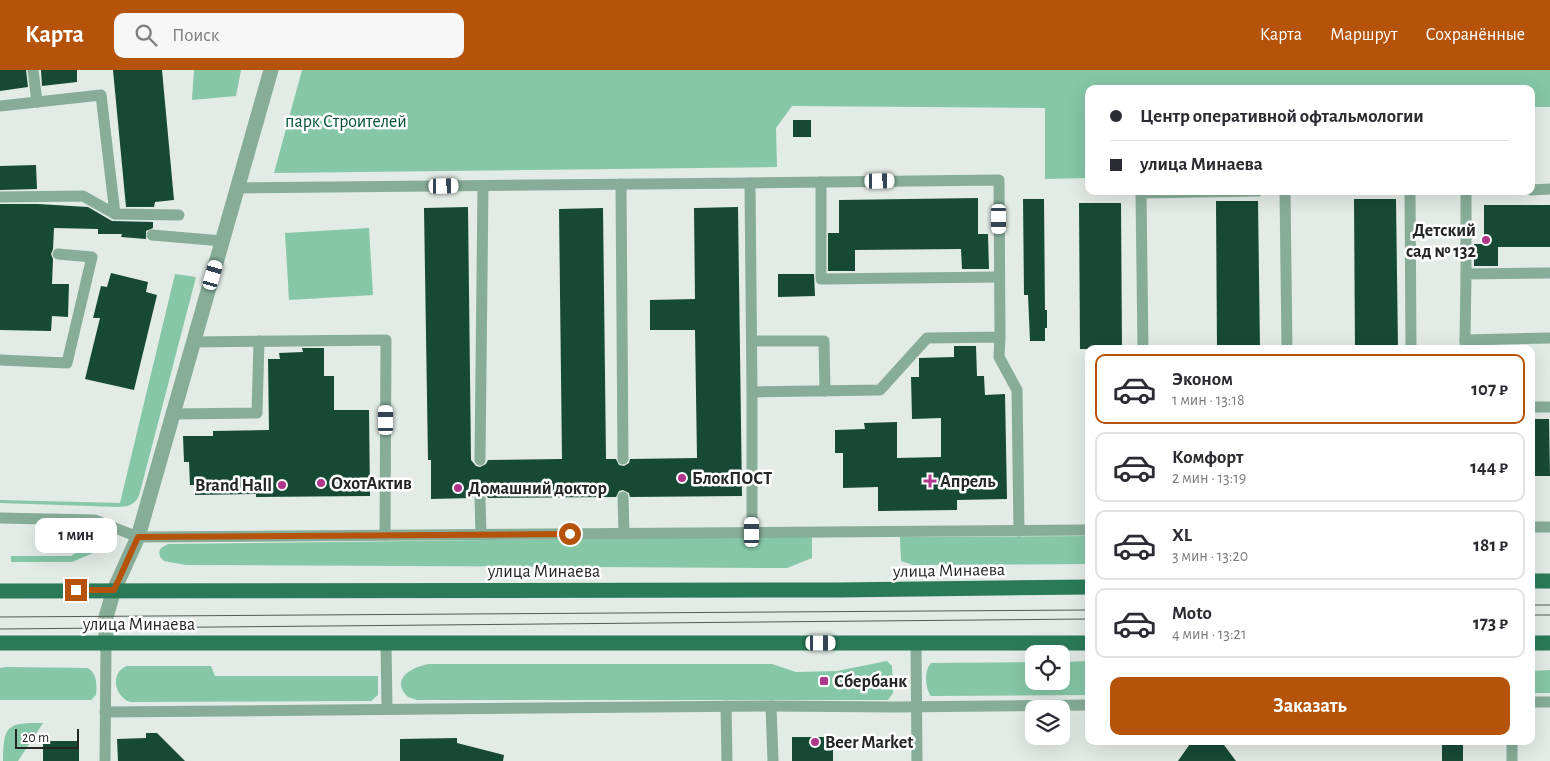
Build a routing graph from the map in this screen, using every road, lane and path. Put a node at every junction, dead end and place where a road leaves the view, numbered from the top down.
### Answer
1 (33, 70) edge
2 (271, 70) edge
3 (36, 102) junction
4 (0, 106) edge
5 (750, 182) junction
6 (821, 182) junction
7 (621, 184) junction
8 (483, 186) junction
9 (237, 188) junction
10 (1550, 189) edge
11 (1535, 190) edge
12 (1141, 195) edge
13 (1285, 195) edge
14 (1410, 195) edge
15 (1466, 195) edge
16 (0, 197) edge
17 (115, 214) junction
18 (179, 215) dead end
19 (152, 235) dead end
20 (222, 242) junction
21 (58, 254) dead end
22 (1550, 273) edge
23 (1466, 274) junction
24 (999, 277) junction
25 (1000, 336) junction
26 (1550, 338) edge
27 (259, 341) junction
28 (752, 341) junction
29 (194, 342) junction
30 (1465, 344) edge
31 (1143, 345) edge
32 (1286, 345) edge
33 (1412, 345) edge
34 (0, 360) edge
35 (825, 391) junction
36 (752, 392) junction
37 (1535, 407) edge
38 (1550, 407) edge
39 (173, 414) junction
40 (623, 459) dead end
41 (480, 460) dead end
42 (623, 497) dead end
43 (480, 498) dead end
44 (0, 518) edge
45 (1535, 527) edge
46 (1550, 527) edge
47 (1019, 530) junction
48 (1085, 530) edge
49 (752, 532) junction
50 (624, 533) junction
51 (481, 534) junction
52 (385, 535) junction
53 (138, 537) junction
54 (1535, 581) edge
55 (1550, 581) edge
56 (1085, 587) edge
57 (114, 590) junction
58 (0, 591) edge
59 (0, 643) edge
60 (106, 643) junction
61 (386, 643) junction
62 (916, 643) junction
63 (1085, 643) edge
64 (1535, 643) edge
65 (1550, 643) edge
66 (1535, 702) edge
67 (1550, 702) edge
68 (726, 706) junction
69 (771, 706) junction
70 (1085, 706) edge
71 (917, 707) junction
72 (387, 709) junction
73 (106, 712) junction
74 (1512, 745) edge
75 (106, 761) edge
76 (727, 761) edge
77 (773, 761) edge
78 (917, 761) edge
79 (1512, 761) edge

1 - 3 lane
2 - 9 street
3 - 4 lane
3 - 17 lane
5 - 6 lane
5 - 7 lane
5 - 28 lane
6 - 24 lane
6 - 24 lane
7 - 8 lane
7 - 40 lane
8 - 9 lane
8 - 41 lane
9 - 20 street
10 - 11 lane
12 - 31 lane
13 - 32 lane
14 - 33 lane
15 - 23 lane
16 - 17 lane
17 - 18 lane
19 - 20 lane
20 - 29 street
21 - 34 lane
22 - 23 lane
23 - 30 lane
24 - 25 lane
25 - 35 lane
25 - 47 lane
26 - 30 lane
27 - 29 lane
27 - 39 lane
27 - 52 lane
28 - 35 lane
28 - 36 lane
29 - 39 street
35 - 36 lane
36 - 49 lane
37 - 38 lane
39 - 53 street
42 - 50 lane
43 - 51 lane
44 - 53 lane
45 - 46 lane
47 - 48 lane
47 - 49 lane
49 - 50 lane
50 - 51 lane
51 - 52 lane
52 - 53 lane
53 - 57 street
54 - 55 main road
56 - 57 main road, улица Минаева
57 - 58 main road, улица Минаева
57 - 60 street
59 - 60 main road, улица Минаева
60 - 61 main road, улица Минаева
60 - 73 lane
61 - 62 main road, улица Минаева
61 - 72 lane
62 - 63 main road, улица Минаева
62 - 71 lane
64 - 65 main road
66 - 67 lane
68 - 69 lane
68 - 72 lane
68 - 76 lane
69 - 71 lane
69 - 77 lane
70 - 71 lane
71 - 78 lane
72 - 73 lane
73 - 75 lane
74 - 79 lane

